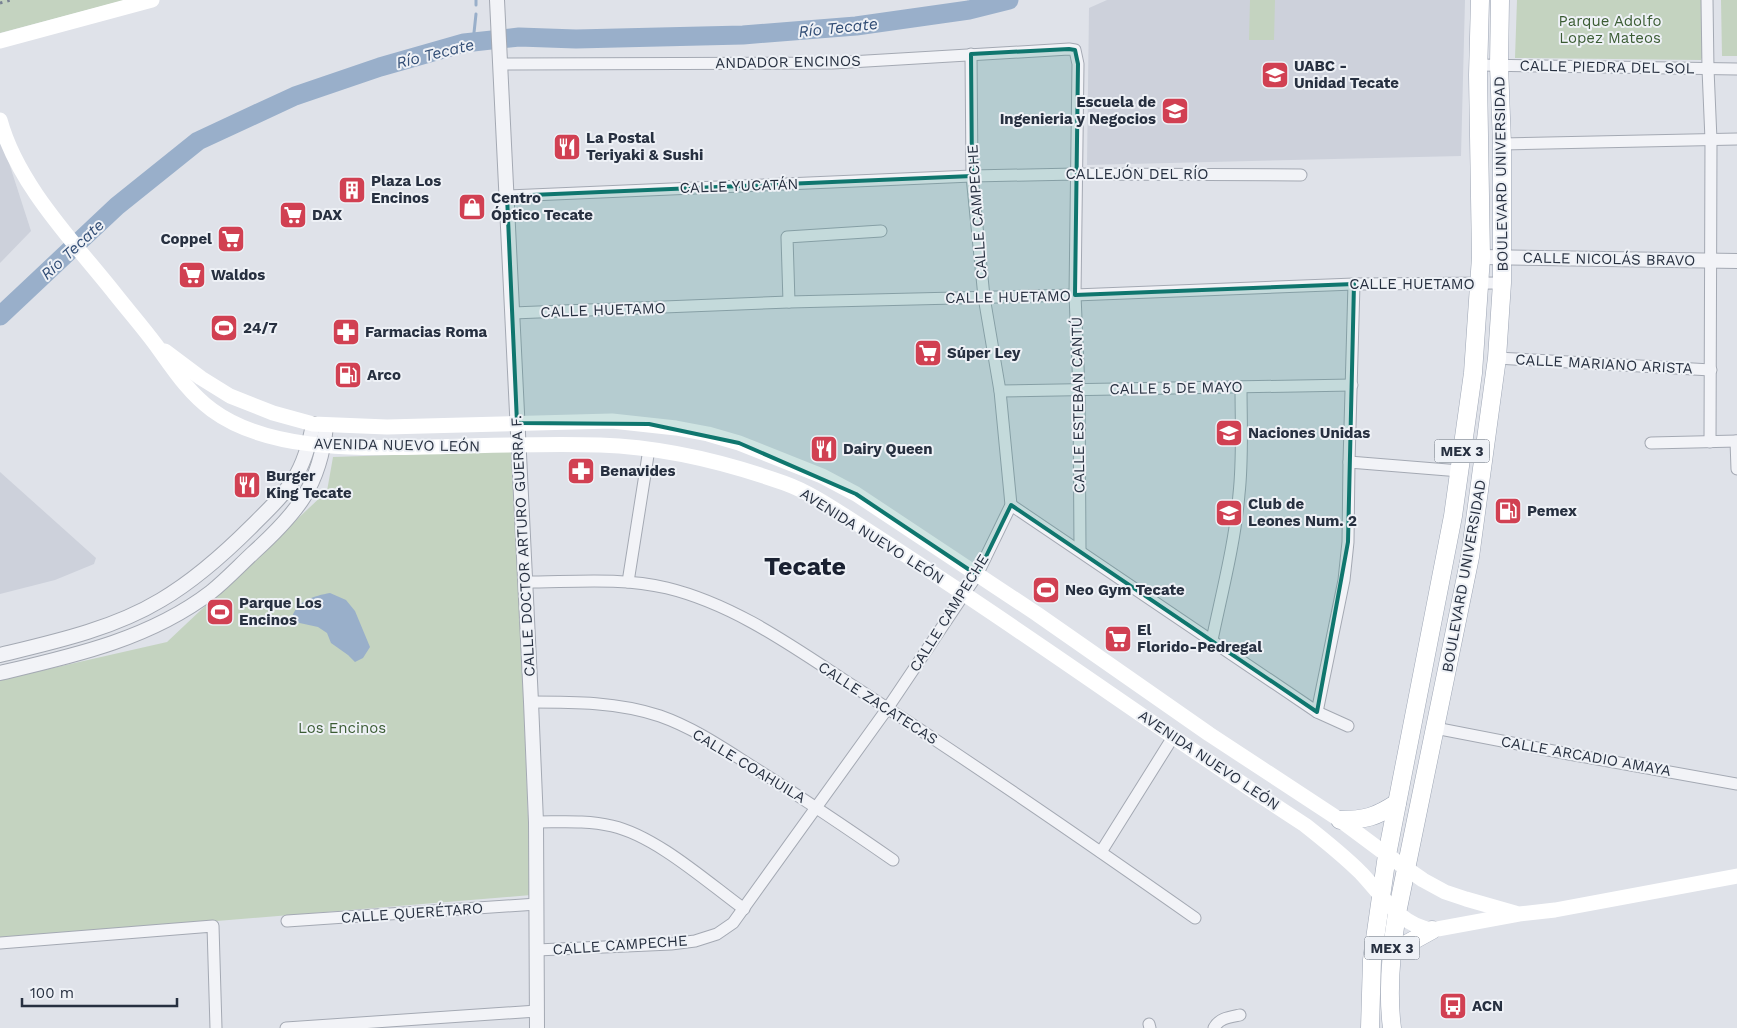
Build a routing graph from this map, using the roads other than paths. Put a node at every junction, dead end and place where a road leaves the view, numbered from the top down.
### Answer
1 (152, 0) edge
2 (1480, 0) edge
3 (1500, 0) edge
4 (1707, 0) edge
5 (497, 3) edge
6 (0, 41) edge
7 (1075, 50) joint
8 (971, 54) junction
9 (500, 64) junction
10 (1478, 65) junction
11 (1499, 65) junction
12 (1708, 69) junction
13 (1737, 69) edge
14 (0, 120) edge
15 (1737, 139) edge
16 (1711, 140) junction
17 (1502, 144) junction
18 (1076, 174) junction
19 (1301, 175) dead end
20 (972, 176) junction
21 (507, 196) junction
22 (881, 231) dead end
23 (1481, 258) junction
24 (1502, 258) junction
25 (1711, 261) junction
26 (1737, 261) edge
27 (1502, 283) junction
28 (1354, 284) junction
29 (1480, 284) junction
30 (1075, 295) junction
31 (984, 297) junction
32 (789, 302) junction
33 (513, 313) junction
34 (154, 342) junction
35 (1497, 358) junction
36 (1711, 370) junction
37 (1352, 385) junction
38 (1240, 387) junction
39 (1078, 390) junction
40 (1000, 391) junction
41 (517, 423) junction
42 (319, 425) junction
43 (1736, 441) edge
44 (1710, 442) junction
45 (1651, 443) dead end
46 (317, 445) junction
47 (518, 446) junction
48 (649, 449) junction
49 (1349, 462) junction
50 (1737, 468) edge
51 (1460, 471) junction
52 (1011, 504) junction
53 (1453, 516) junction
54 (1080, 550) junction
55 (1470, 557) junction
56 (977, 575) junction
57 (525, 582) junction
58 (628, 582) junction
59 (964, 594) junction
60 (1212, 640) junction
61 (38, 646) junction
62 (0, 655) edge
63 (42, 664) junction
64 (0, 673) edge
65 (532, 702) junction
66 (887, 709) junction
67 (1317, 712) junction
68 (1348, 726) dead end
69 (1435, 728) junction
70 (1173, 738) junction
71 (1737, 784) edge
72 (1397, 803) junction
73 (817, 808) junction
74 (1340, 820) junction
75 (536, 822) junction
76 (1100, 852) junction
77 (1387, 856) junction
78 (893, 860) dead end
79 (1407, 868) junction
80 (1737, 876) edge
81 (1381, 896) junction
82 (537, 904) junction
83 (744, 909) junction
84 (1397, 913) junction
85 (1519, 914) junction
86 (1196, 918) dead end
87 (287, 921) dead end
88 (1432, 930) junction
89 (0, 943) edge
90 (537, 950) junction
91 (1392, 955) junction
92 (537, 1011) junction
93 (1240, 1015) dead end
94 (216, 1028) edge
95 (286, 1028) edge
96 (537, 1028) edge
97 (1214, 1028) edge
98 (1370, 1028) edge
99 (1392, 1028) edge

1 - 6 main road
2 - 10 main road, BOULEVARD UNIVERSIDAD / MEX 3
3 - 11 main road, BOULEVARD UNIVERSIDAD / MEX 3
4 - 12 street
5 - 9 street, CALLE DOCTOR ARTURO GUERRA F.
7 - 8 street, ANDADOR ENCINOS
7 - 18 street, CALLE ESTEBAN CANTÚ
8 - 9 street, ANDADOR ENCINOS
8 - 20 street, CALLE CAMPECHE
9 - 21 street, CALLE DOCTOR ARTURO GUERRA F.
10 - 11 street, CALLE PIEDRA DEL SOL
10 - 23 main road, BOULEVARD UNIVERSIDAD / MEX 3
11 - 12 street, CALLE PIEDRA DEL SOL
11 - 17 main road, BOULEVARD UNIVERSIDAD / MEX 3
12 - 13 street, CALLE PIEDRA DEL SOL
12 - 16 street
14 - 34 main road
15 - 16 street
16 - 17 street
16 - 25 street
17 - 24 main road, BOULEVARD UNIVERSIDAD / MEX 3
18 - 19 street, CALLEJÓN DEL RÍO
18 - 20 street, CALLEJÓN DEL RÍO
18 - 30 street, CALLE ESTEBAN CANTÚ
20 - 21 street, CALLE YUCATÁN
20 - 31 street, CALLE CAMPECHE
21 - 33 street, CALLE DOCTOR ARTURO GUERRA F.
22 - 32 street
23 - 24 street, CALLE NICOLÁS BRAVO
23 - 29 main road, BOULEVARD UNIVERSIDAD / MEX 3
24 - 25 street, CALLE NICOLÁS BRAVO
24 - 27 main road, BOULEVARD UNIVERSIDAD / MEX 3
25 - 26 street, CALLE NICOLÁS BRAVO
25 - 36 street
27 - 29 street, CALLE HUETAMO
27 - 35 main road, BOULEVARD UNIVERSIDAD / MEX 3
28 - 29 street, CALLE HUETAMO
28 - 30 street, CALLE HUETAMO
28 - 37 street
29 - 51 main road, BOULEVARD UNIVERSIDAD / MEX 3
30 - 31 street, CALLE HUETAMO
30 - 39 street, CALLE ESTEBAN CANTÚ
31 - 32 street, CALLE HUETAMO
31 - 40 street, CALLE CAMPECHE
32 - 33 street, CALLE HUETAMO
33 - 41 street, CALLE DOCTOR ARTURO GUERRA F.
34 - 42 main road, AVENIDA NUEVO LEÓN
34 - 46 main road, AVENIDA NUEVO LEÓN
35 - 36 street, CALLE MARIANO ARISTA
35 - 55 main road, BOULEVARD UNIVERSIDAD / MEX 3
36 - 44 street
37 - 38 street, CALLE 5 DE MAYO
37 - 49 street
38 - 39 street, CALLE 5 DE MAYO
38 - 60 street
39 - 40 street, CALLE 5 DE MAYO
39 - 54 street, CALLE ESTEBAN CANTÚ
40 - 52 street, CALLE CAMPECHE
41 - 42 main road, AVENIDA NUEVO LEÓN
41 - 47 street, CALLE DOCTOR ARTURO GUERRA F.
41 - 56 main road, AVENIDA NUEVO LEÓN
42 - 46 street
43 - 44 street
43 - 50 street
44 - 45 street
46 - 47 main road, AVENIDA NUEVO LEÓN
46 - 61 street
46 - 63 street
47 - 48 main road, AVENIDA NUEVO LEÓN
47 - 57 street, CALLE DOCTOR ARTURO GUERRA F.
48 - 58 street
48 - 59 main road, AVENIDA NUEVO LEÓN
49 - 51 street
49 - 67 street
51 - 53 main road, BOULEVARD UNIVERSIDAD / MEX 3
52 - 54 street
52 - 56 street, CALLE CAMPECHE
53 - 55 main road
53 - 72 main road, BOULEVARD UNIVERSIDAD / MEX 3
54 - 60 street
55 - 69 main road, BOULEVARD UNIVERSIDAD / MEX 3
56 - 59 street, CALLE CAMPECHE
56 - 74 main road, AVENIDA NUEVO LEÓN
57 - 58 street, CALLE ZACATECAS
57 - 65 street, CALLE DOCTOR ARTURO GUERRA F.
58 - 66 street, CALLE ZACATECAS
59 - 66 street, CALLE CAMPECHE
59 - 70 main road, AVENIDA NUEVO LEÓN
60 - 67 street
61 - 62 street
61 - 63 street
63 - 64 street
65 - 73 street, CALLE COAHUILA
65 - 75 street, CALLE DOCTOR ARTURO GUERRA F.
66 - 73 street, CALLE CAMPECHE
66 - 76 street, CALLE ZACATECAS
67 - 68 street
69 - 71 street, CALLE ARCADIO AMAYA
69 - 79 main road, BOULEVARD UNIVERSIDAD / MEX 3
70 - 76 street
70 - 81 main road, AVENIDA NUEVO LEÓN
72 - 74 main road
72 - 77 main road, BOULEVARD UNIVERSIDAD / MEX 3
73 - 78 street, CALLE COAHUILA
73 - 83 street, CALLE CAMPECHE
74 - 77 main road, AVENIDA NUEVO LEÓN
75 - 82 street, CALLE DOCTOR ARTURO GUERRA F.
75 - 83 street
76 - 86 street, CALLE ZACATECAS
77 - 79 main road, AVENIDA NUEVO LEÓN
77 - 81 main road, BOULEVARD UNIVERSIDAD / MEX 3
79 - 84 main road, BOULEVARD UNIVERSIDAD / MEX 3
79 - 85 main road, AVENIDA NUEVO LEÓN
80 - 85 main road
81 - 84 main road, AVENIDA NUEVO LEÓN
81 - 98 main road, BOULEVARD UNIVERSIDAD / MEX 3
82 - 87 street, CALLE QUERÉTARO
82 - 90 street, CALLE DOCTOR ARTURO GUERRA F.
83 - 90 street, CALLE CAMPECHE
84 - 88 main road, AVENIDA NUEVO LEÓN
84 - 91 main road, BOULEVARD UNIVERSIDAD / MEX 3
85 - 88 main road
88 - 91 main road
89 - 94 street
90 - 92 street, CALLE DOCTOR ARTURO GUERRA F.
91 - 99 main road, BOULEVARD UNIVERSIDAD / MEX 3
92 - 95 street
92 - 96 street, CALLE DOCTOR ARTURO GUERRA F.
93 - 97 street

